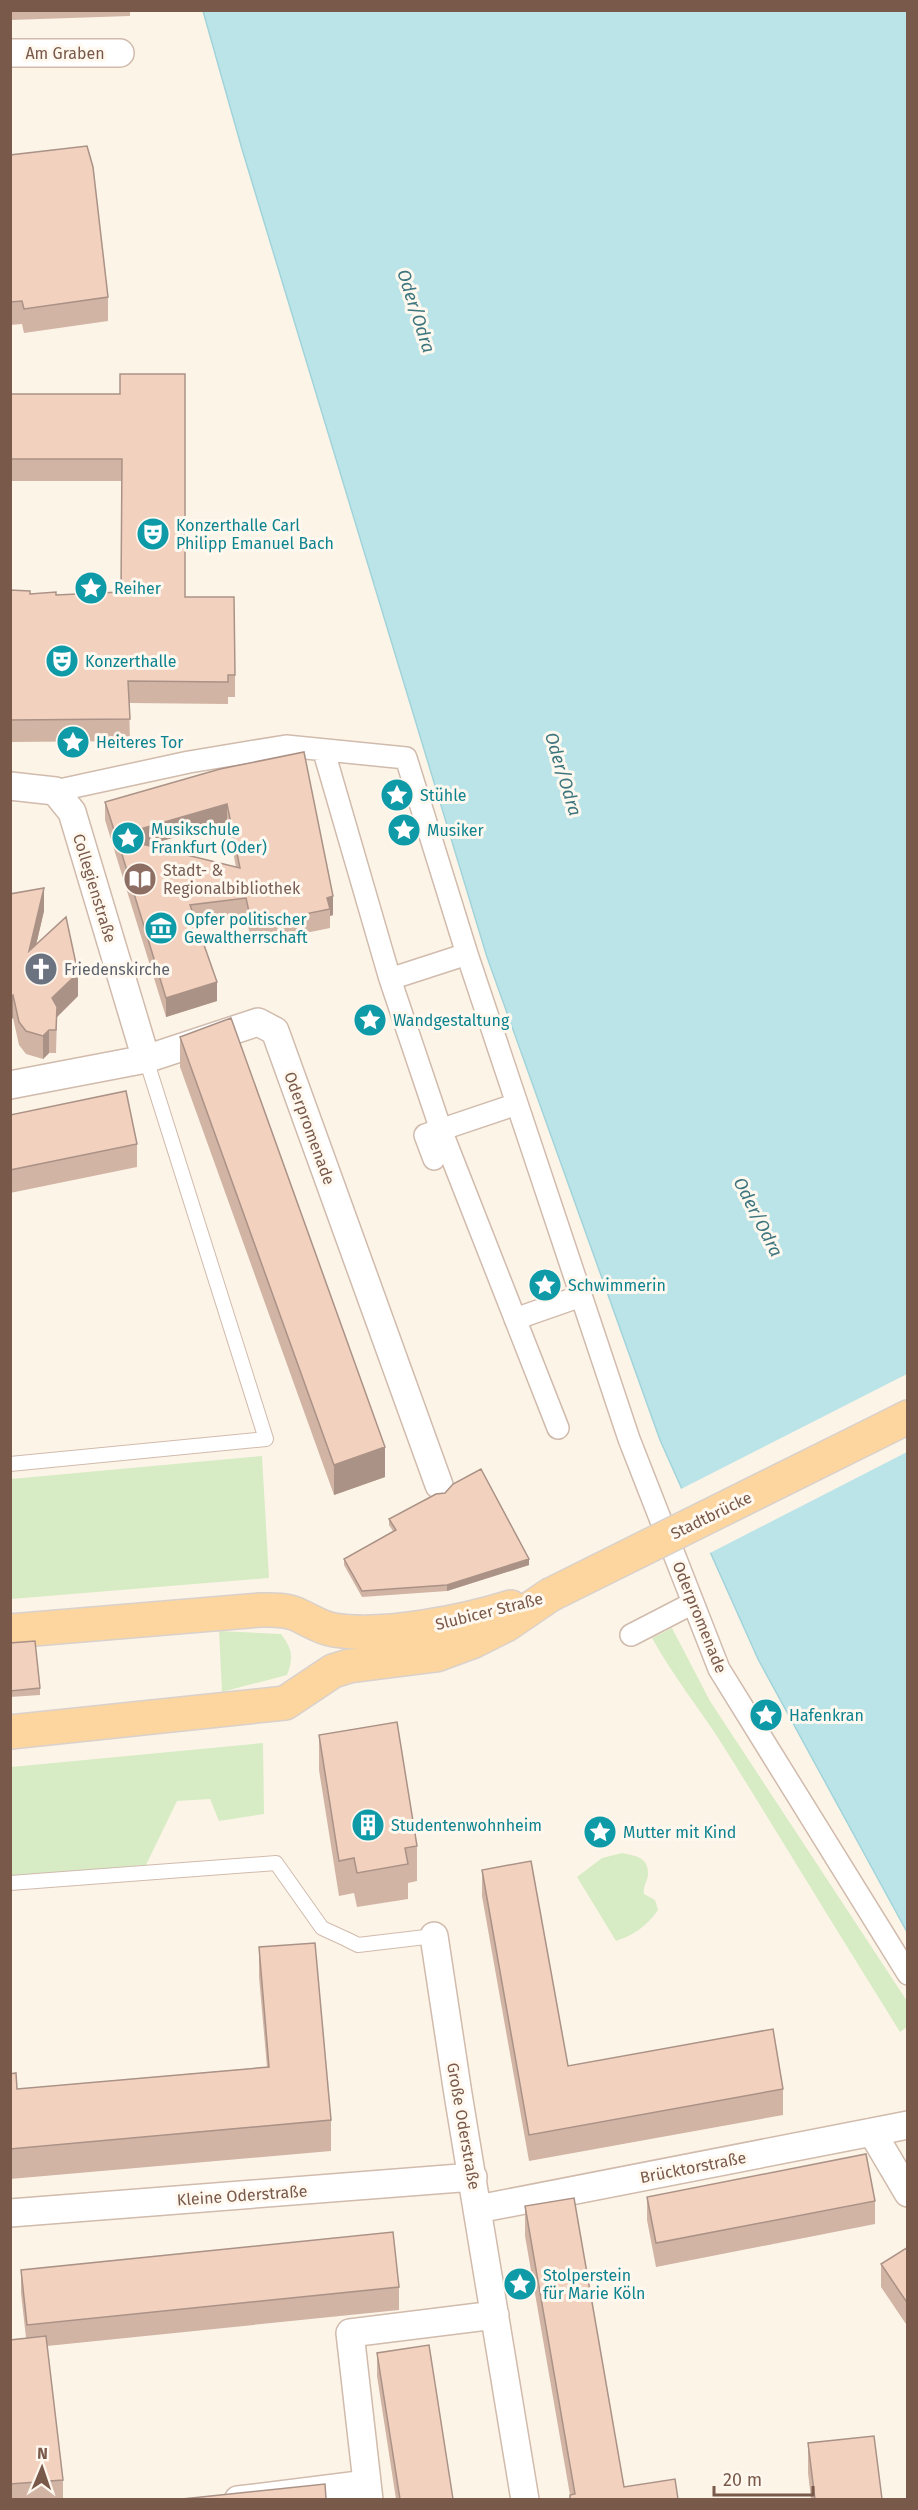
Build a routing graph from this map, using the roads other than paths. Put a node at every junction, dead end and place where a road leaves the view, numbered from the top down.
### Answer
1 (10, 53) edge
2 (120, 53) dead end
3 (324, 752) junction
4 (10, 786) edge
5 (55, 792) junction
6 (467, 954) junction
7 (390, 979) junction
8 (146, 1059) junction
9 (10, 1085) edge
10 (517, 1104) junction
11 (441, 1130) junction
12 (434, 1159) dead end
13 (581, 1296) junction
14 (515, 1319) junction
15 (908, 1417) edge
16 (558, 1428) dead end
17 (10, 1464) edge
18 (439, 1485) dead end
19 (550, 1595) junction
20 (693, 1603) junction
21 (312, 1622) junction
22 (10, 1631) edge
23 (631, 1635) dead end
24 (314, 1682) junction
25 (10, 1732) edge
26 (10, 1883) edge
27 (434, 1936) joint
28 (908, 1974) edge
29 (908, 2125) edge
30 (872, 2132) junction
31 (473, 2177) junction
32 (908, 2193) edge
33 (478, 2209) junction
34 (10, 2212) edge
35 (495, 2315) junction
36 (368, 2492) edge
37 (238, 2499) edge
38 (525, 2499) edge

1 - 2 street, Am Graben
3 - 5 street, Oderpromenade
3 - 6 street, Oderpromenade
3 - 7 street
4 - 5 street
5 - 8 street, Collegienstraße
6 - 7 street
6 - 10 street, Oderpromenade
7 - 11 street
8 - 9 street, Oderpromenade
8 - 17 lane
8 - 18 street, Oderpromenade
10 - 11 street
10 - 13 street, Oderpromenade
11 - 12 street
11 - 14 street
13 - 14 street
13 - 20 street, Oderpromenade
14 - 16 street
15 - 19 main road, Stadtbrücke, bridge
19 - 21 main road, Slubicer Straße
19 - 24 main road, Slubicer Straße
20 - 23 street
20 - 28 street, Oderpromenade
21 - 22 main road, Slubicer Straße
21 - 24 main road
24 - 25 main road, Slubicer Straße
26 - 27 lane
27 - 31 street, Große Oderstraße
29 - 30 street, Brücktorstraße
30 - 32 street
30 - 33 street, Brücktorstraße
31 - 33 street, Große Oderstraße
31 - 34 street, Kleine Oderstraße
33 - 35 street, Große Oderstraße
35 - 36 street
35 - 38 street, Große Oderstraße
36 - 37 street

